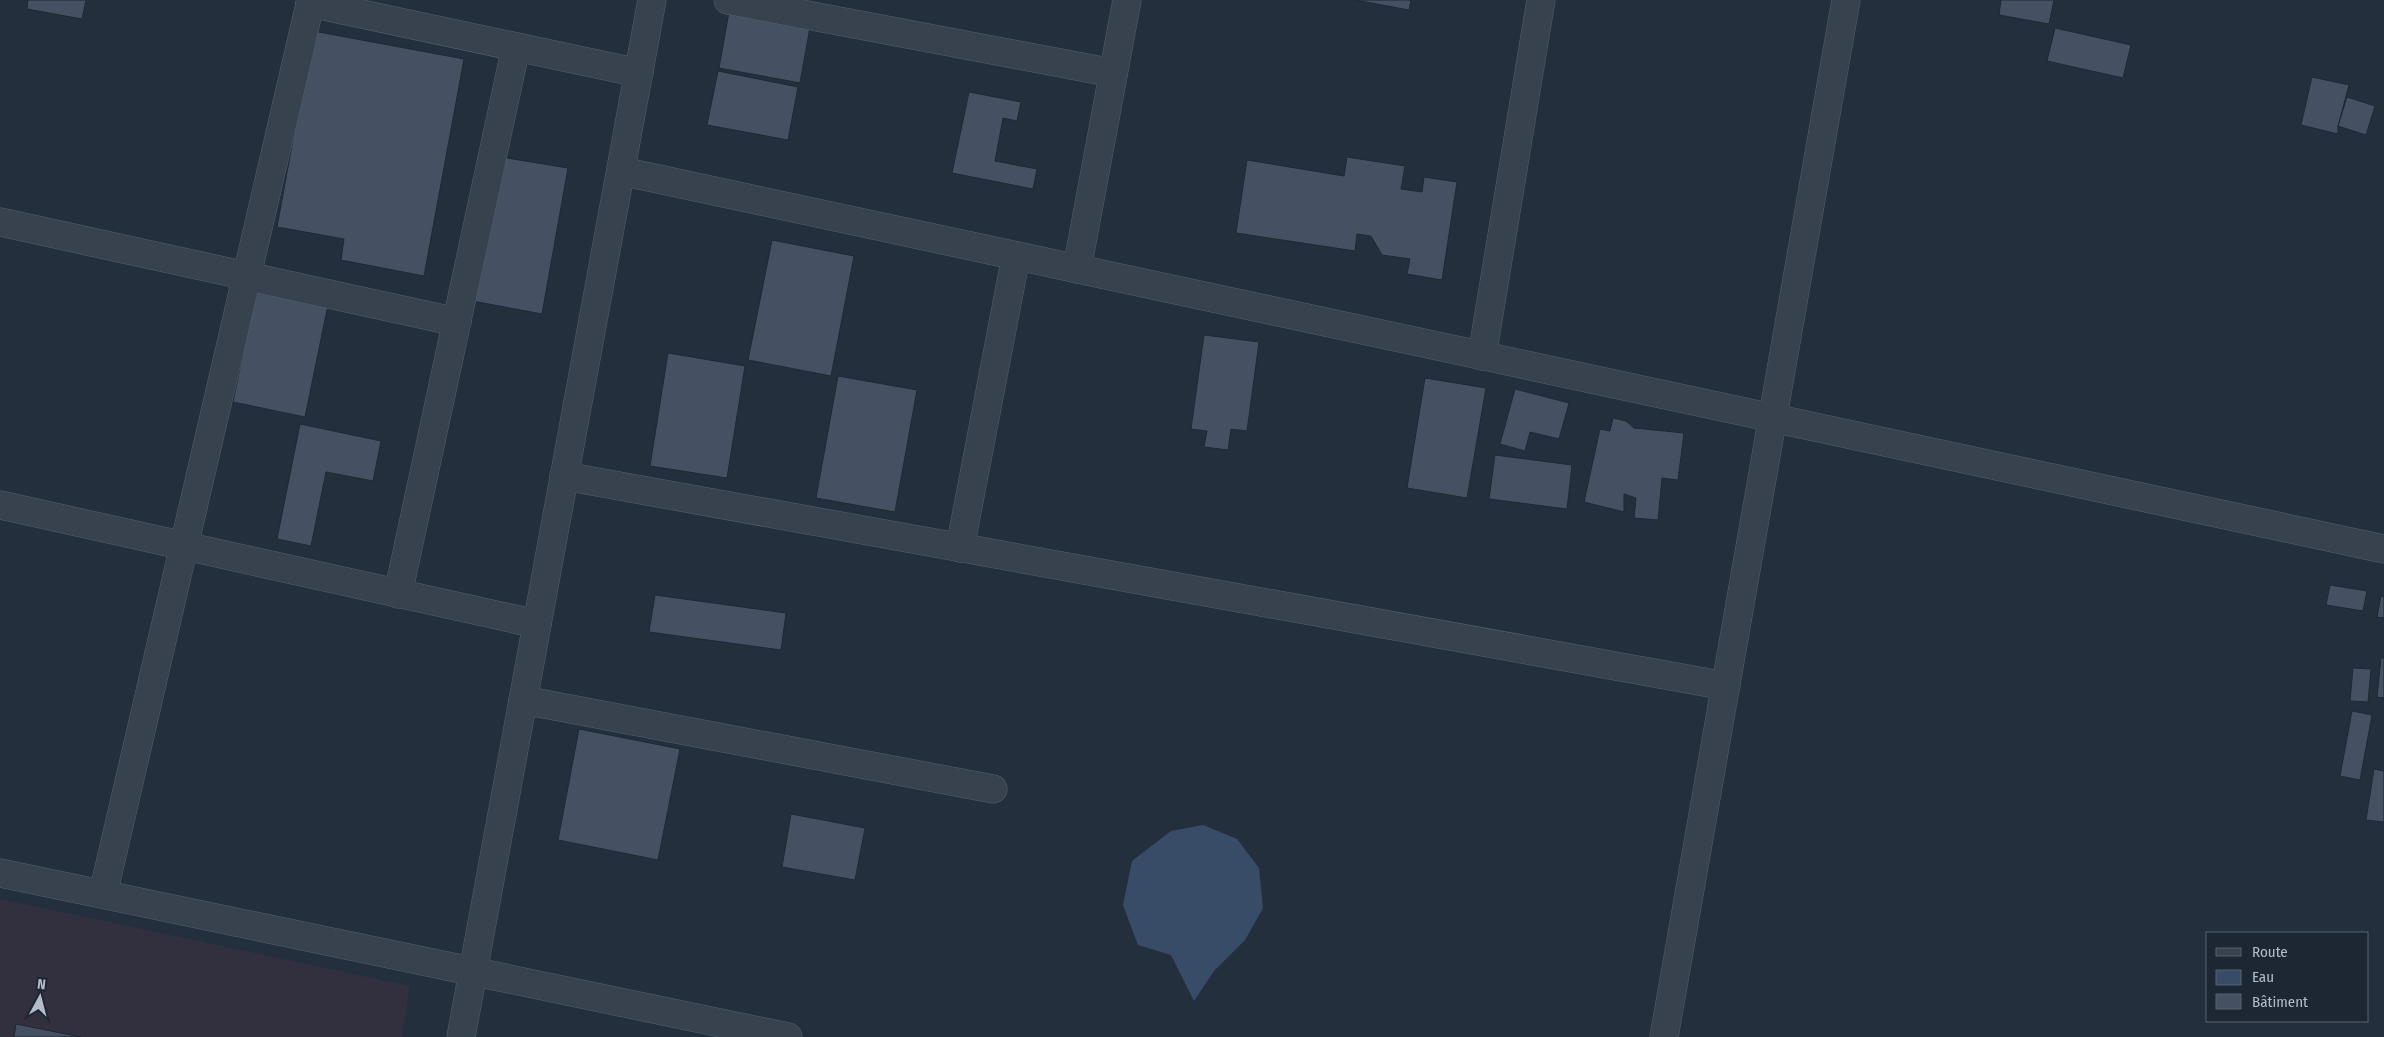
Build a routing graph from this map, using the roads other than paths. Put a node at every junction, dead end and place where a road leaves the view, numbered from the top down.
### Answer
1 (652, 0) edge
2 (728, 0) edge
3 (1127, 0) edge
4 (1541, 0) edge
5 (1846, 0) edge
6 (311, 2) edge
7 (516, 47) junction
8 (639, 73) junction
9 (1113, 73) junction
10 (620, 171) junction
11 (0, 222) edge
12 (1016, 256) junction
13 (1077, 269) junction
14 (247, 276) junction
15 (457, 322) junction
16 (1482, 356) junction
17 (1773, 418) junction
18 (564, 476) junction
19 (0, 505) edge
20 (184, 546) junction
21 (960, 548) junction
22 (2384, 549) edge
23 (398, 594) junction
24 (537, 624) junction
25 (1726, 686) junction
26 (523, 700) junction
27 (993, 789) dead end
28 (0, 873) edge
29 (103, 894) junction
30 (473, 972) junction
31 (461, 1037) edge
32 (788, 1037) edge
33 (1664, 1037) edge

1 - 8 street
2 - 9 street
3 - 9 street
4 - 16 street
5 - 17 street
6 - 7 street
6 - 14 street
7 - 8 street
7 - 15 street
8 - 10 street
9 - 13 street
10 - 12 street
10 - 18 street
11 - 14 street
12 - 13 street
12 - 21 street
13 - 16 street
14 - 15 street
14 - 20 street
15 - 23 street
16 - 17 street
17 - 22 street
17 - 25 street
18 - 21 street
18 - 24 street
19 - 20 street
20 - 23 street
20 - 29 street
21 - 25 street
23 - 24 street
24 - 26 street
25 - 33 street
26 - 27 street
26 - 30 street
28 - 29 street
29 - 30 street
30 - 31 street
30 - 32 street

